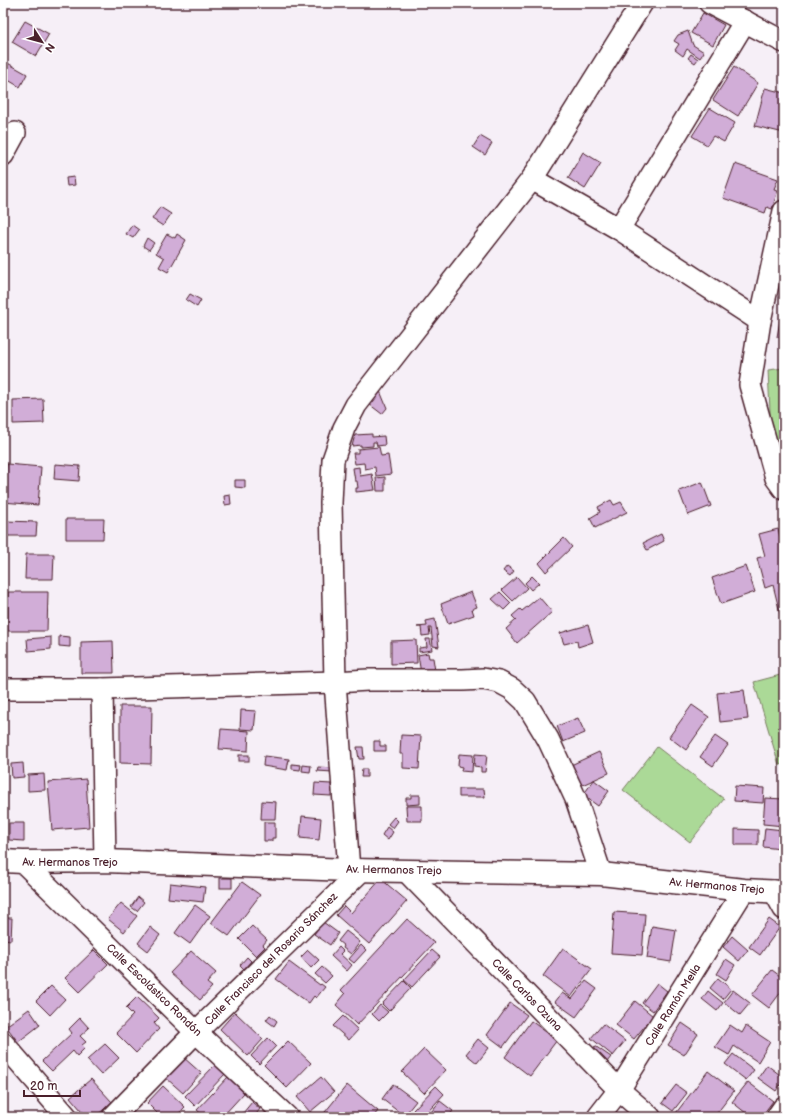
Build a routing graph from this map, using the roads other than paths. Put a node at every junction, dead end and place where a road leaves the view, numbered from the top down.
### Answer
1 (642, 3) edge
2 (710, 3) edge
3 (745, 21) junction
4 (784, 42) edge
5 (15, 132) dead end
6 (3, 155) edge
7 (532, 179) junction
8 (784, 211) edge
9 (619, 229) junction
10 (760, 321) junction
11 (784, 489) edge
12 (335, 682) junction
13 (3, 689) edge
14 (102, 689) junction
15 (13, 861) edge
16 (105, 861) junction
17 (355, 870) junction
18 (406, 871) junction
19 (601, 874) junction
20 (744, 890) junction
21 (781, 897) edge
22 (196, 1032) junction
23 (3, 1043) edge
24 (619, 1090) junction
25 (784, 1107) edge
26 (67, 1117) edge
27 (112, 1117) edge
28 (287, 1117) edge
29 (598, 1117) edge
30 (650, 1117) edge
31 (777, 1117) edge

1 - 7 street
2 - 3 street
3 - 4 street
3 - 9 street
5 - 6 street
7 - 9 street
7 - 12 street
8 - 10 street
9 - 10 street
10 - 11 street
12 - 14 street
12 - 17 street
12 - 19 street
13 - 14 street
14 - 16 street
15 - 16 main road, Av. Hermanos Trejo
15 - 22 street, Calle Escolástico Rondón
16 - 17 main road, Av. Hermanos Trejo
17 - 18 main road, Av. Hermanos Trejo
17 - 22 street, Calle Francisco del Rosario Sánchez
18 - 19 main road, Av. Hermanos Trejo
18 - 24 street, Calle Carlos Ozuna
19 - 20 main road, Av. Hermanos Trejo
20 - 21 main road, Av. Hermanos Trejo
20 - 24 street, Calle Ramón Mella
22 - 27 street, Calle Francisco del Rosario Sánchez
22 - 28 street, Calle Escolástico Rondón
23 - 26 street
24 - 29 street, Calle Ramón Mella
24 - 30 street, Calle Carlos Ozuna
25 - 31 street

